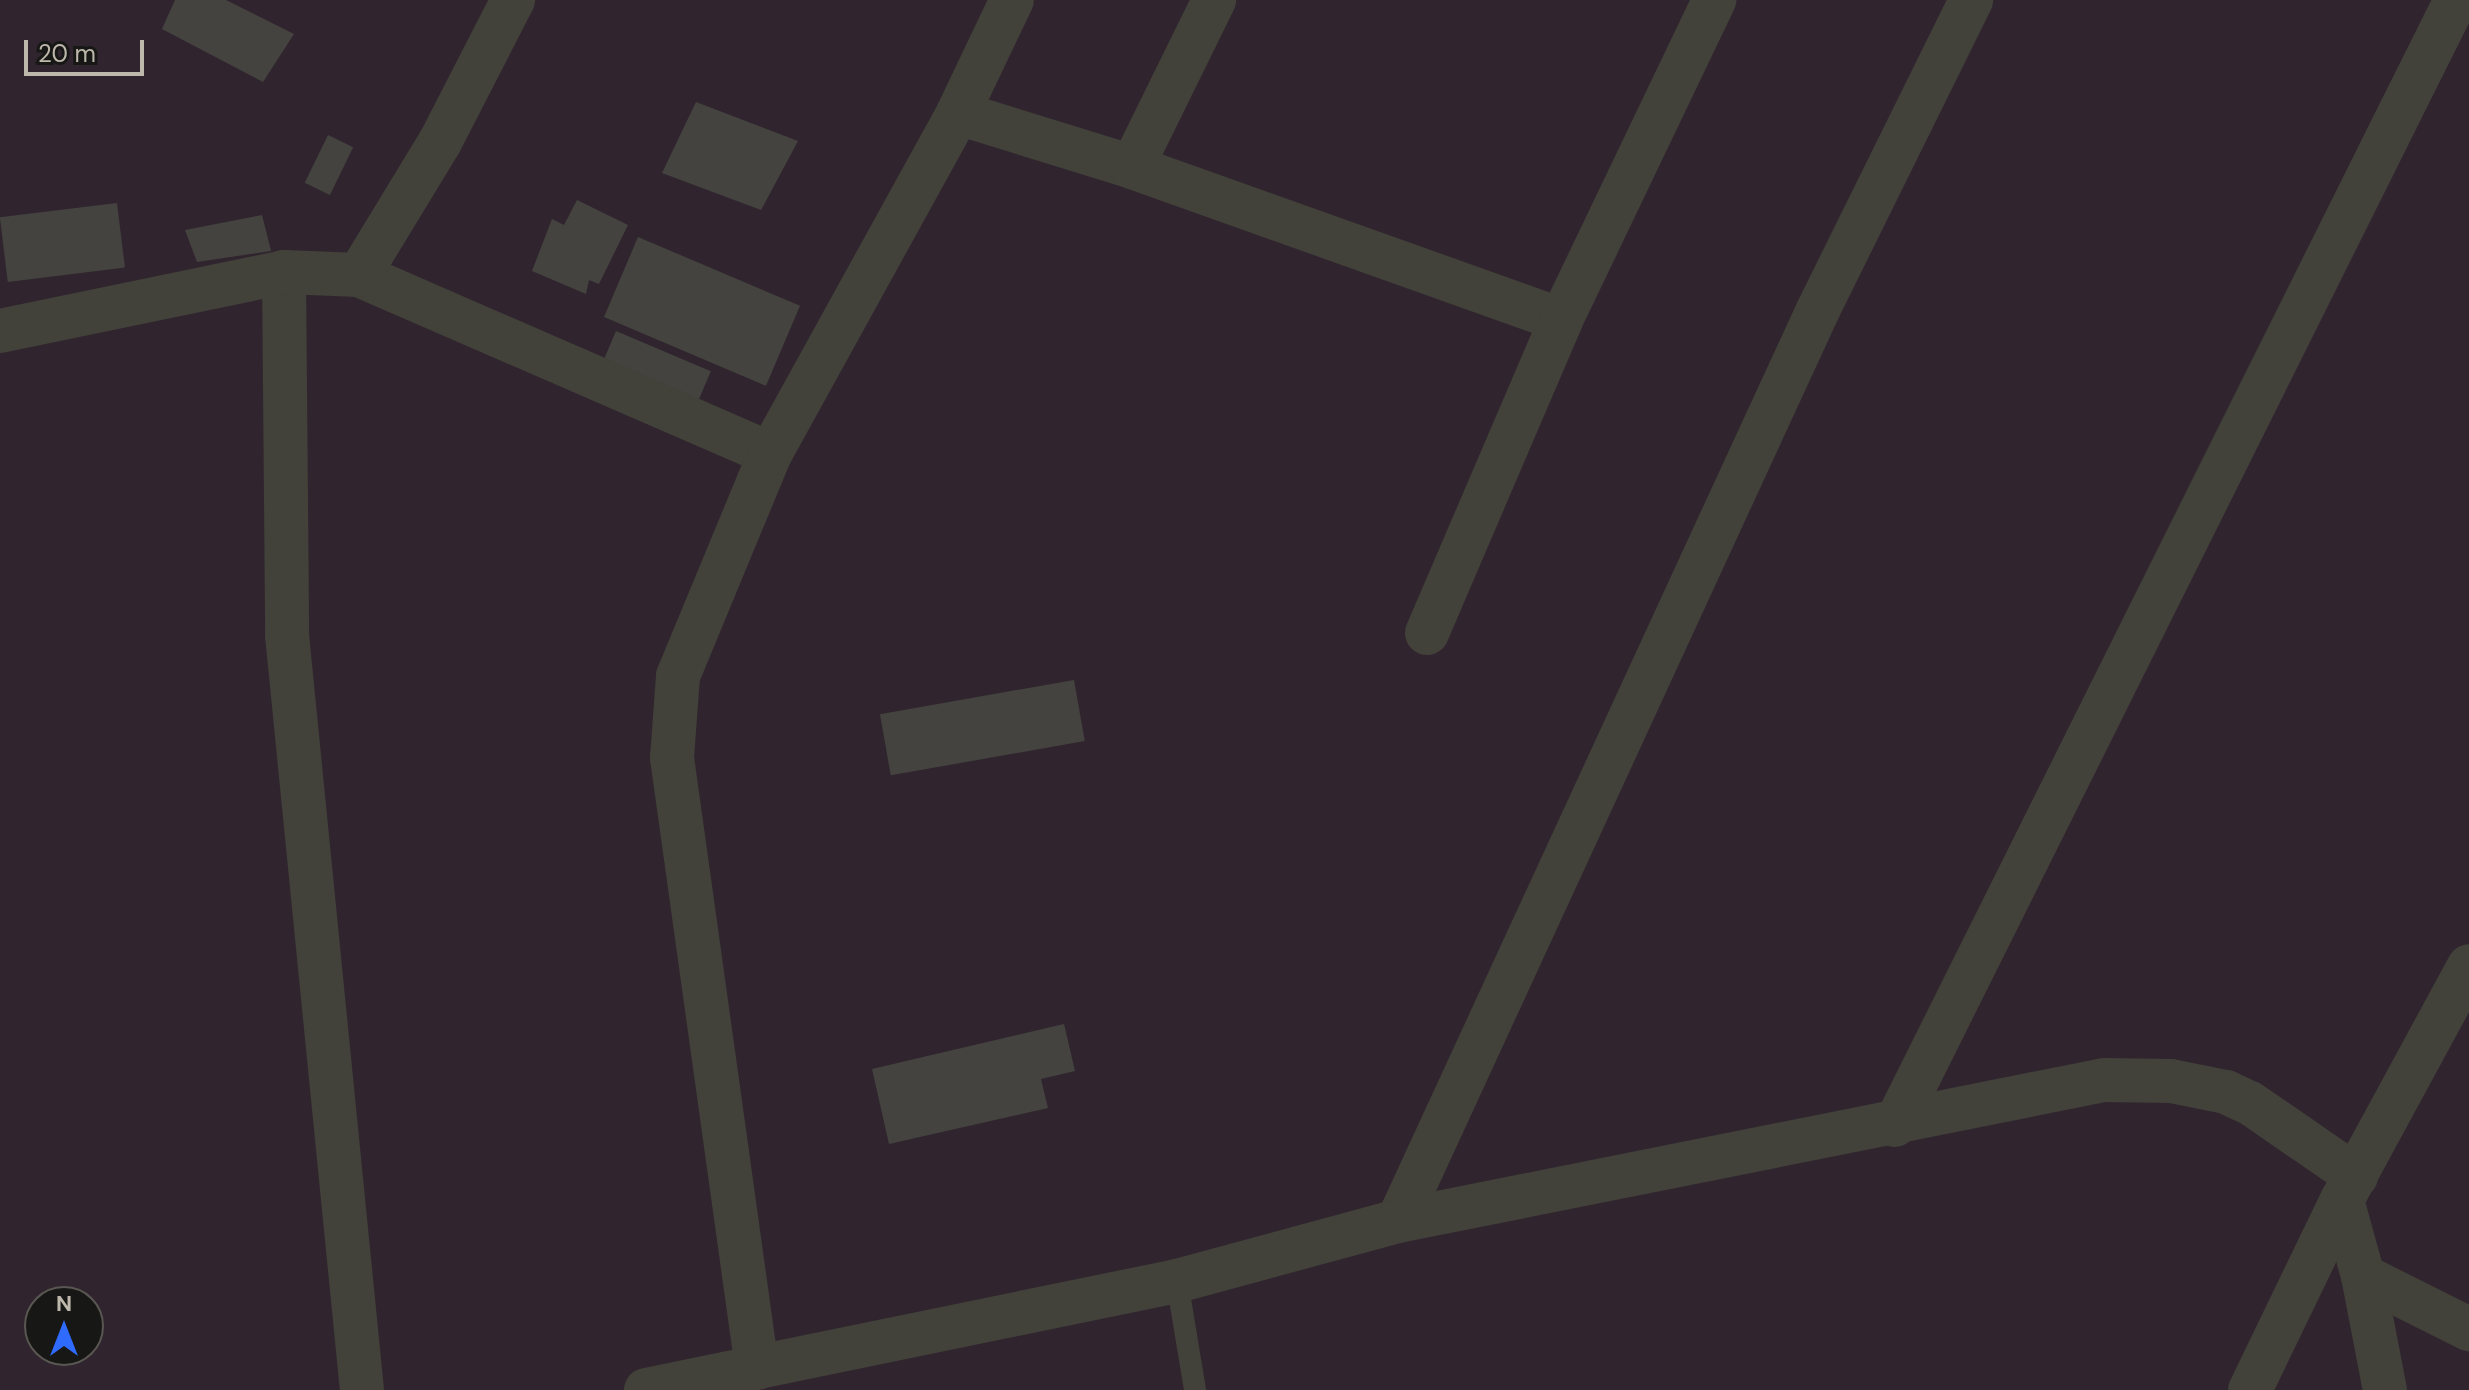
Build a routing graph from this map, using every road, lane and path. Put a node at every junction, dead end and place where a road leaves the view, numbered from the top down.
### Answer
1 (513, 0) edge
2 (1012, 0) edge
3 (1214, 0) edge
4 (1714, 0) edge
5 (1971, 0) edge
6 (2456, 0) edge
7 (958, 113) junction
8 (1132, 167) junction
9 (284, 272) junction
10 (359, 275) junction
11 (1561, 320) junction
12 (0, 331) edge
13 (770, 454) junction
14 (1427, 633) dead end
15 (2469, 966) edge
16 (1895, 1125) junction
17 (2349, 1188) junction
18 (1398, 1221) junction
19 (2363, 1276) junction
20 (1177, 1281) junction
21 (2469, 1329) edge
22 (757, 1368) junction
23 (362, 1390) edge
24 (646, 1390) edge
25 (1195, 1390) edge
26 (2250, 1390) edge
27 (2385, 1390) edge

1 - 10 street
2 - 7 street
3 - 8 street
4 - 11 street
5 - 18 street
6 - 16 street
7 - 8 street
7 - 13 street
8 - 11 street
9 - 10 street
9 - 12 street
9 - 23 street
10 - 13 street
11 - 14 street
13 - 22 street
15 - 17 street
16 - 17 street
16 - 18 street
17 - 19 street
17 - 26 street
18 - 20 street
19 - 21 street
19 - 27 street
20 - 22 street
20 - 25 lane
22 - 24 street

